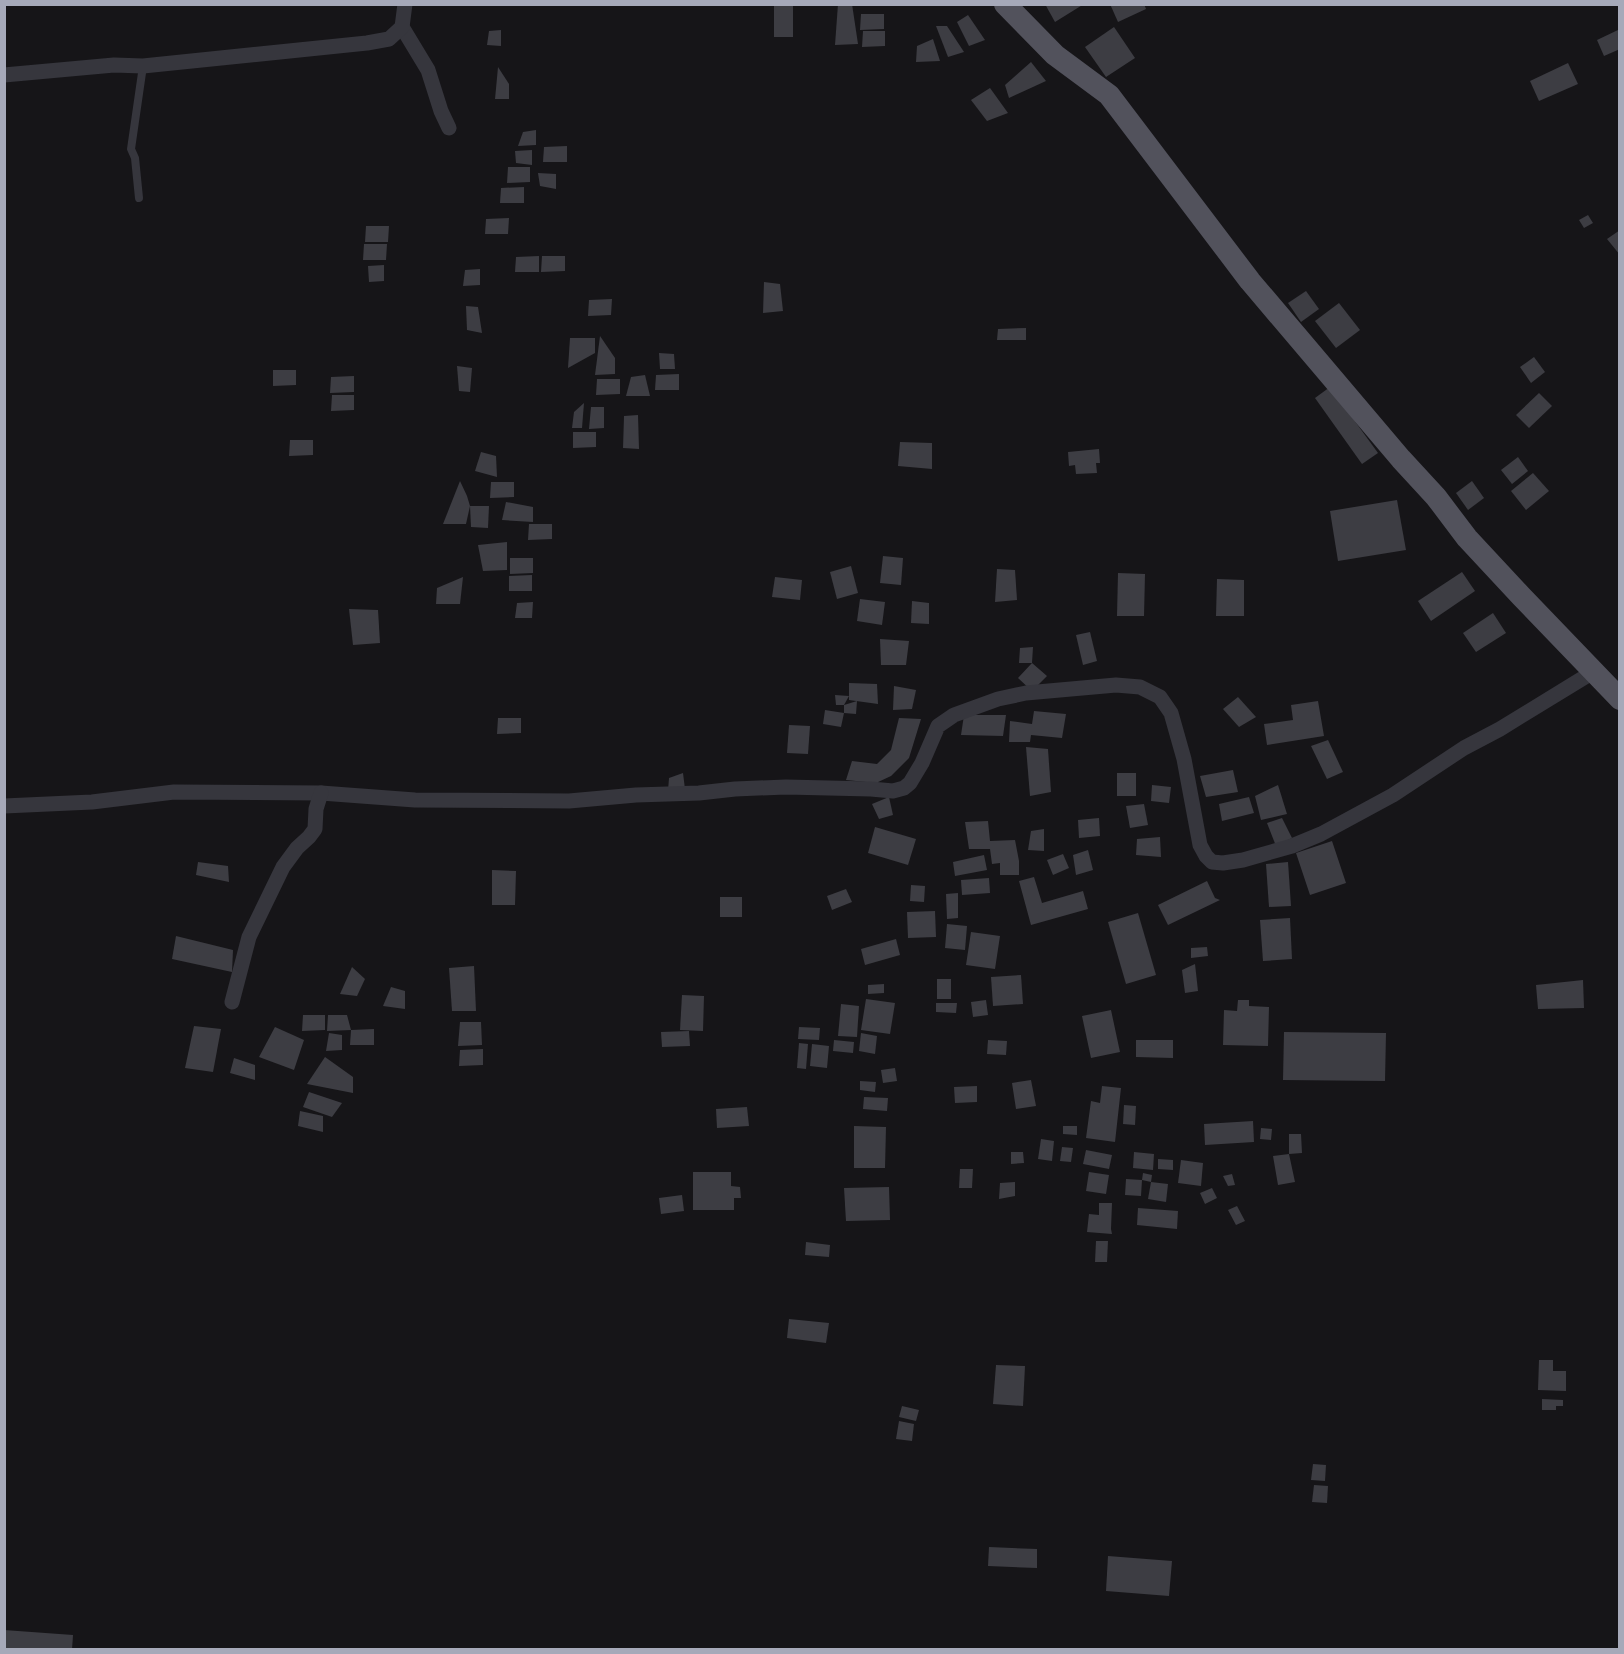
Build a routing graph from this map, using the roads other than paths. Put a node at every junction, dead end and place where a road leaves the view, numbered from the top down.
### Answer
1 (405, 4) edge
2 (1005, 4) edge
3 (402, 27) junction
4 (143, 66) junction
5 (4, 75) edge
6 (449, 128) dead end
7 (139, 198) dead end
8 (1593, 672) junction
9 (1620, 699) edge
10 (321, 793) junction
11 (4, 806) edge
12 (232, 1002) dead end

1 - 3 street
2 - 8 main road
3 - 4 street
3 - 6 street
4 - 5 street
4 - 7 lane
8 - 9 main road
8 - 10 street
10 - 11 street
10 - 12 street

